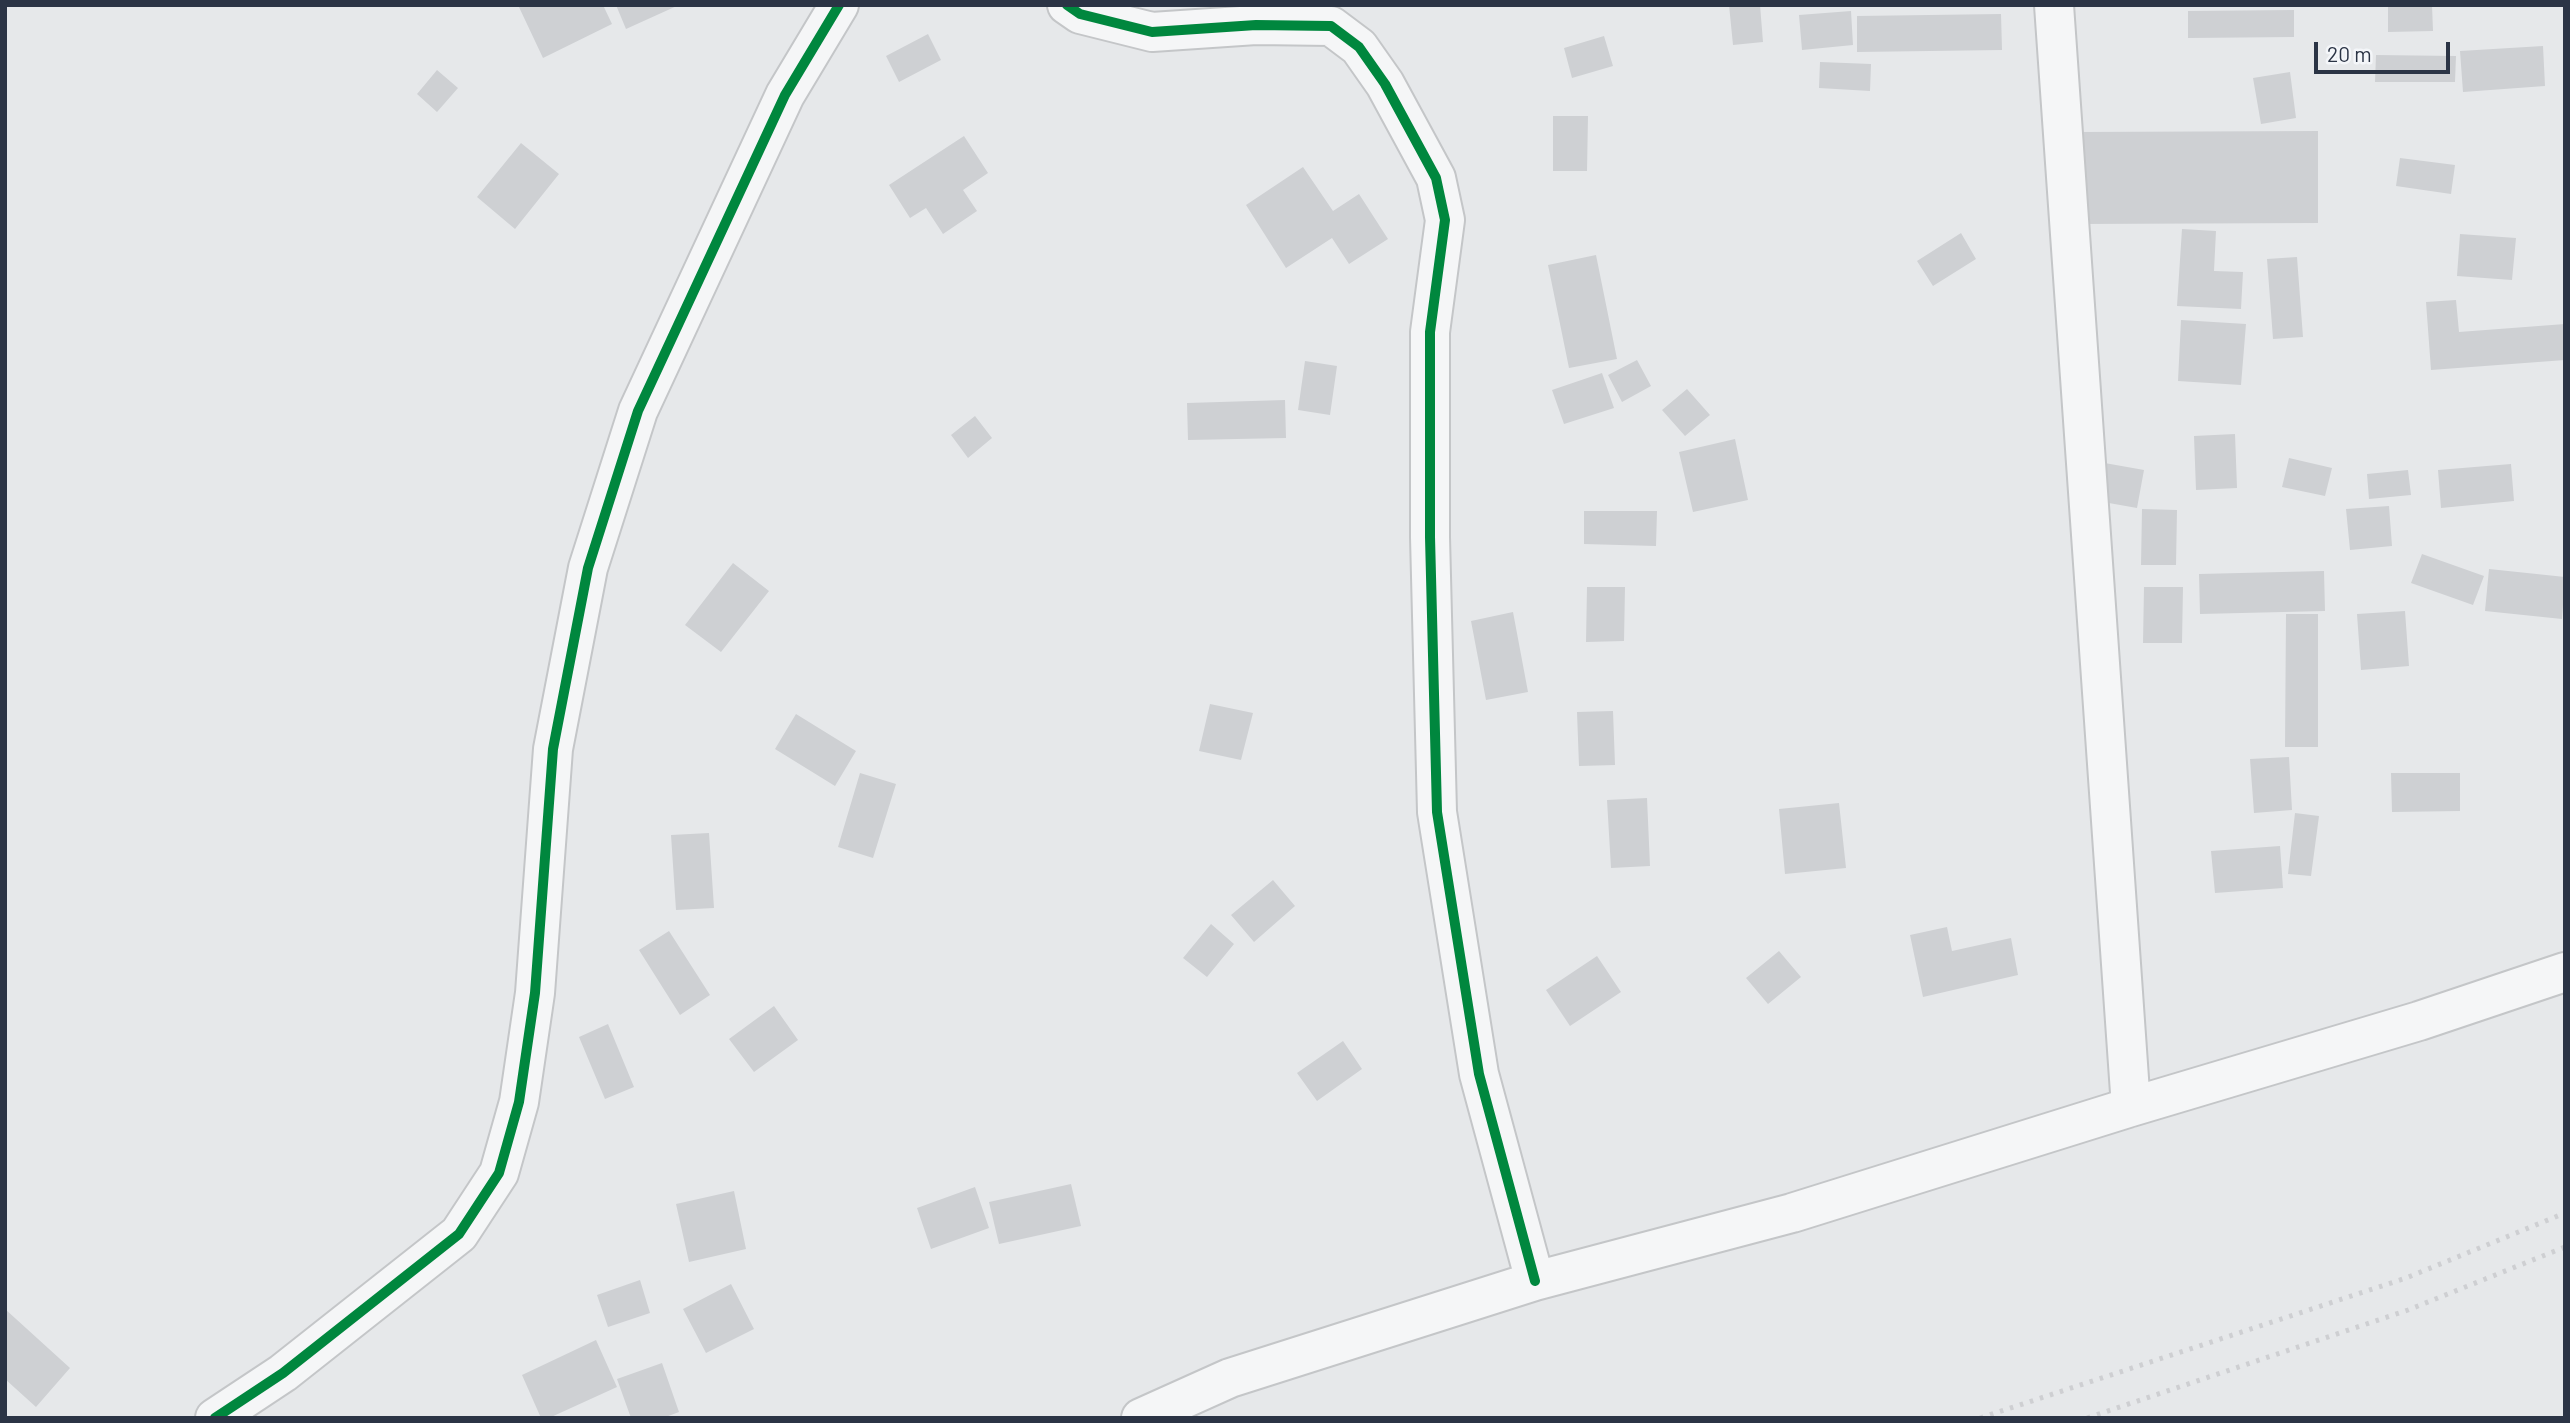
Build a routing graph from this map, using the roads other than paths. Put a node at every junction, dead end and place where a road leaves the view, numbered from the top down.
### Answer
1 (839, 5) edge
2 (1067, 5) edge
3 (2054, 5) edge
4 (2565, 972) edge
5 (2131, 1107) junction
6 (1535, 1281) junction
7 (215, 1418) edge
8 (1141, 1418) edge

1 - 7 street
2 - 6 street
3 - 5 street
4 - 5 street
5 - 6 street
6 - 8 street

